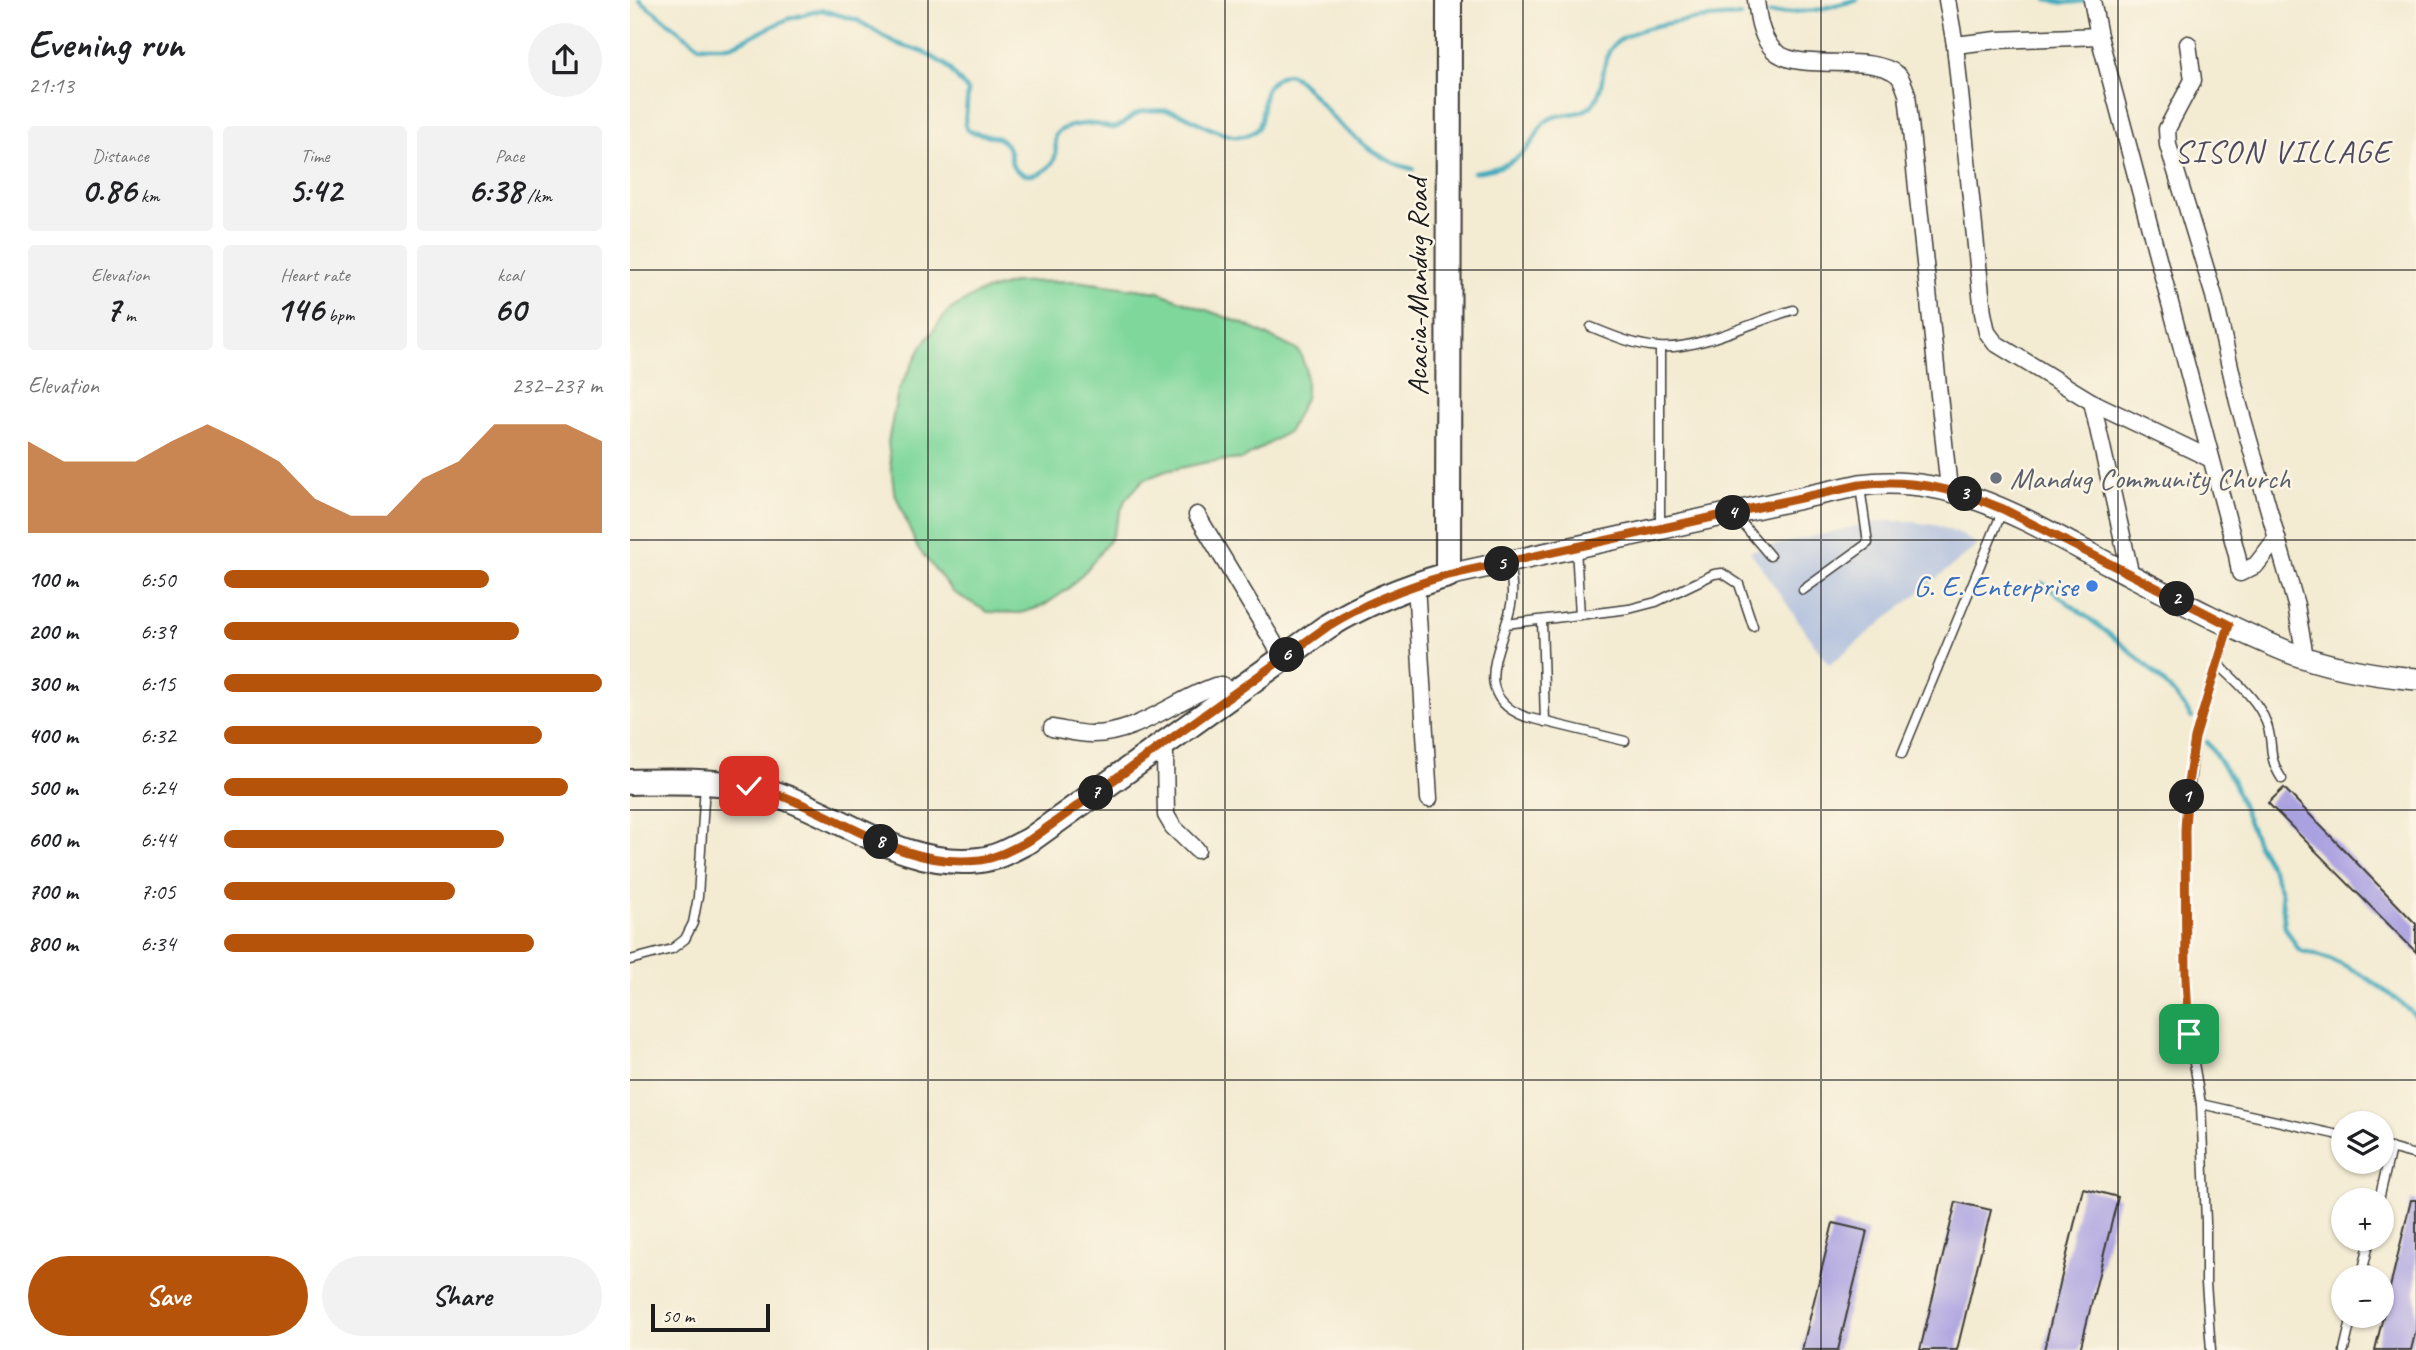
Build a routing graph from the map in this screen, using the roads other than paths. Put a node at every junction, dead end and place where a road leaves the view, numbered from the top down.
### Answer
1 (1449, 0) edge
2 (1756, 0) edge
3 (1947, 0) edge
4 (2092, 0) edge
5 (2099, 36) junction
6 (2188, 44) dead end
7 (1955, 45) junction
8 (1793, 310) dead end
9 (1591, 327) dead end
10 (1660, 348) junction
11 (2092, 402) junction
12 (2211, 459) junction
13 (1860, 485) junction
14 (1949, 489) junction
15 (2003, 509) junction
16 (1733, 513) junction
17 (1197, 515) dead end
18 (1660, 529) junction
19 (2277, 538) junction
20 (1576, 548) junction
21 (1770, 556) dead end
22 (1509, 562) junction
23 (1448, 575) junction
24 (2131, 576) junction
25 (1416, 584) junction
26 (1803, 590) dead end
27 (1580, 615) junction
28 (1542, 620) junction
29 (1506, 624) junction
30 (2229, 625) junction
31 (1753, 626) dead end
32 (2305, 657) junction
33 (1283, 658) junction
34 (2217, 663) junction
35 (2416, 679) edge
36 (1231, 694) junction
37 (1545, 722) junction
38 (1052, 728) dead end
39 (1625, 741) dead end
40 (1161, 746) junction
41 (1902, 754) dead end
42 (2283, 779) dead end
43 (630, 782) edge
44 (705, 782) junction
45 (1429, 799) dead end
46 (1197, 850) dead end
47 (630, 960) edge
48 (2201, 1104) junction
49 (2331, 1133) edge
50 (2394, 1149) edge
51 (2416, 1155) edge
52 (2349, 1328) edge
53 (2211, 1350) edge
54 (2344, 1350) edge

1 - 23 main road, Acacia-Mandug Road
2 - 14 street
3 - 7 street
4 - 5 street
5 - 7 street
5 - 12 street
6 - 19 street
7 - 11 street
8 - 10 lane
9 - 10 lane
10 - 18 lane
11 - 12 street
11 - 24 street
12 - 19 street
13 - 14 main road
13 - 16 main road
13 - 26 lane
14 - 15 main road
15 - 24 main road
15 - 41 lane
16 - 18 main road
16 - 21 lane
17 - 33 street
18 - 20 main road
19 - 32 street
20 - 22 main road
20 - 27 lane
22 - 23 main road
22 - 29 lane
23 - 25 main road
24 - 30 main road
25 - 33 main road
25 - 45 street
27 - 28 lane
27 - 31 lane
28 - 29 lane
28 - 37 lane
29 - 37 lane
30 - 32 main road
30 - 34 lane
32 - 35 main road
33 - 36 main road
34 - 42 lane
34 - 48 lane
36 - 38 street
36 - 40 main road
37 - 39 lane
40 - 44 main road
40 - 46 street
43 - 44 main road
44 - 47 lane
48 - 49 lane
48 - 53 lane
50 - 51 lane
52 - 54 lane

